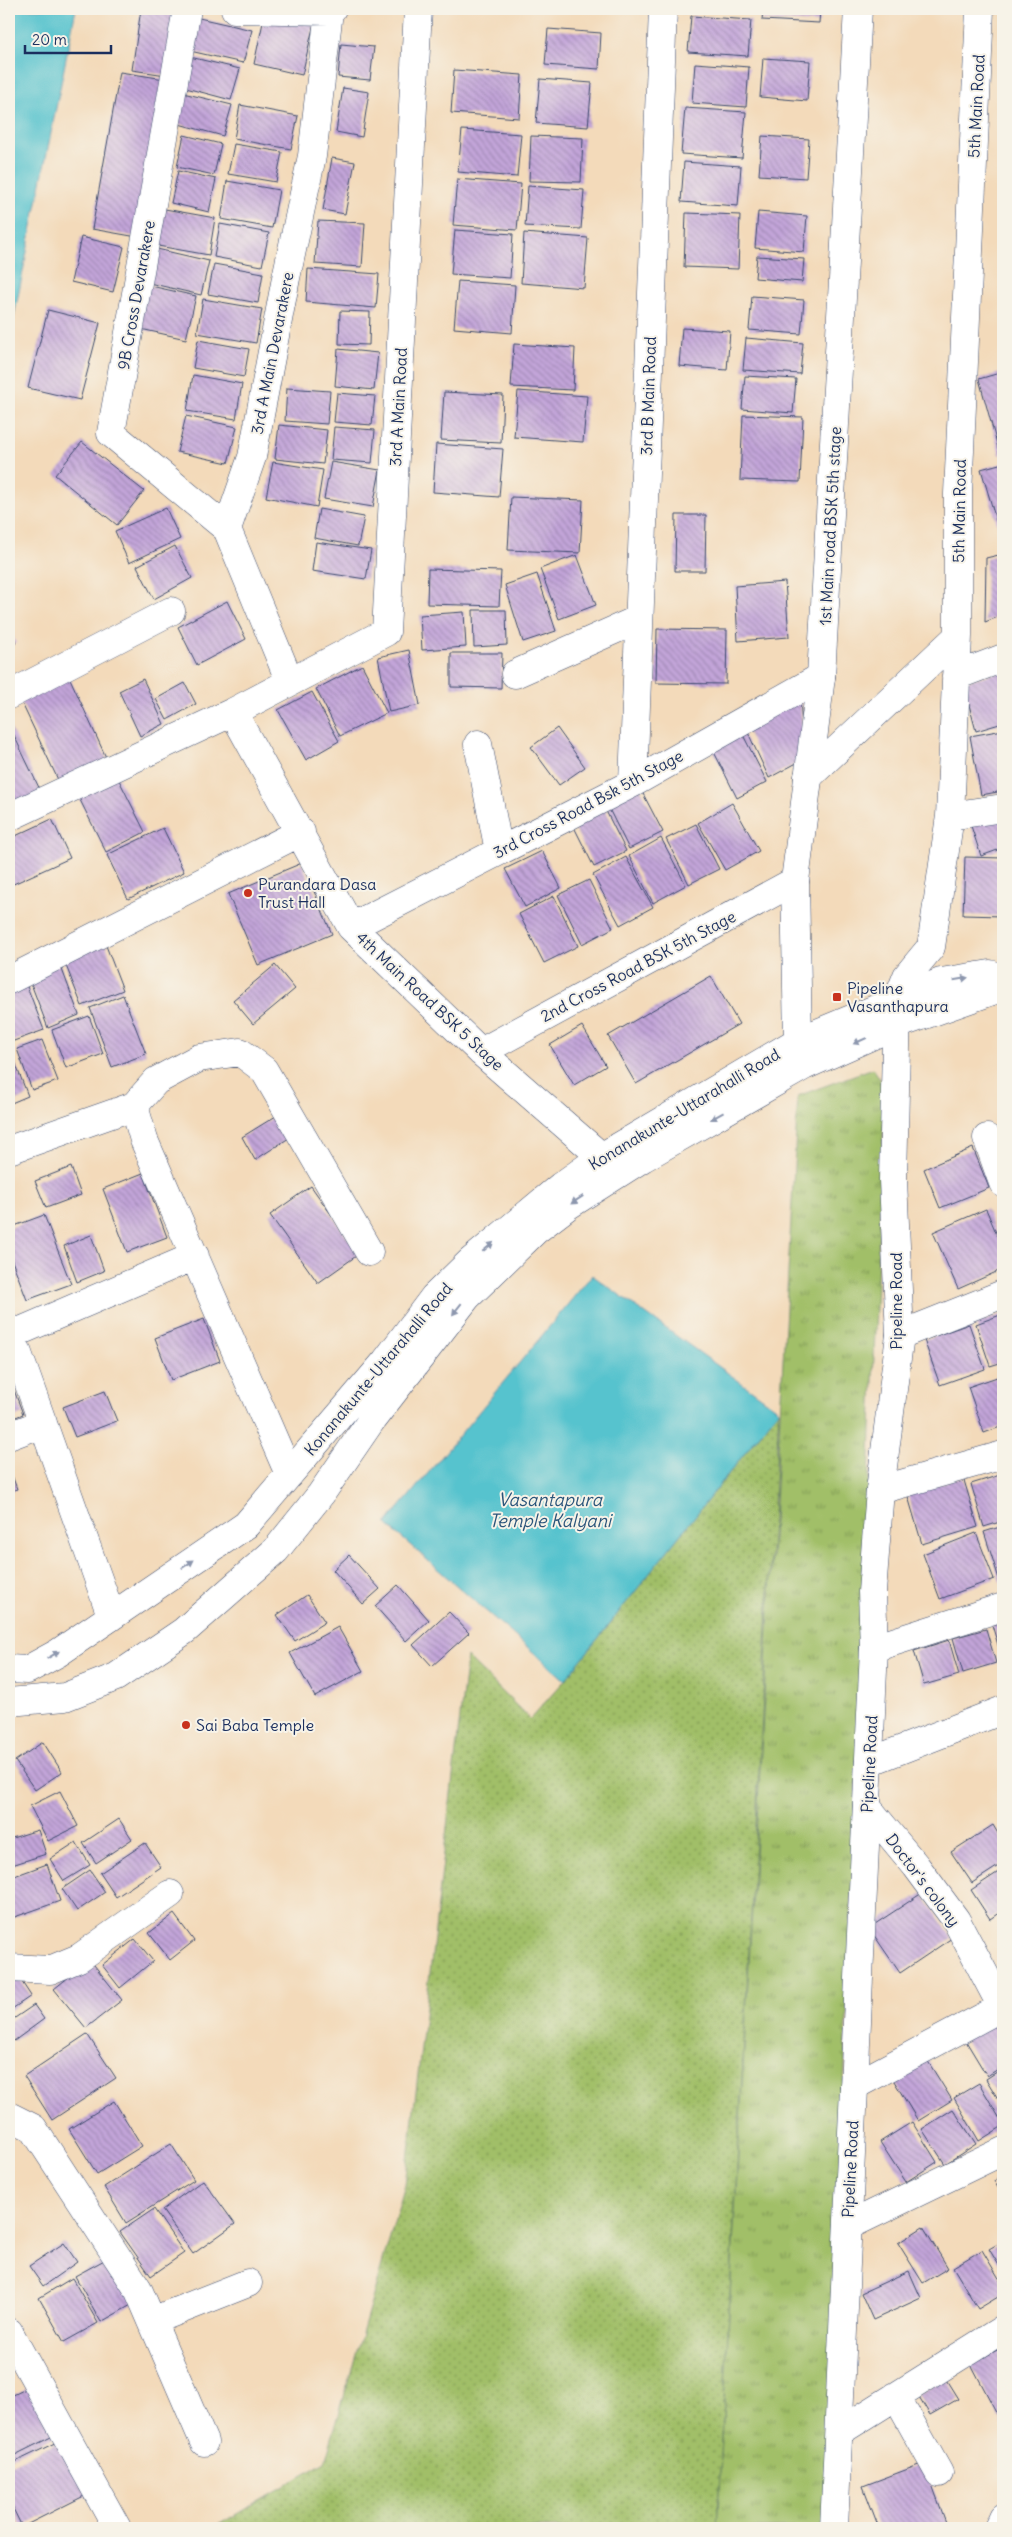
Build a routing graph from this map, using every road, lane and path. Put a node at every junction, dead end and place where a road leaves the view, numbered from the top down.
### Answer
1 (187, 9) edge
2 (235, 9) edge
3 (418, 9) edge
4 (663, 9) edge
5 (858, 9) edge
6 (980, 9) edge
7 (330, 10) edge
8 (227, 529) junction
9 (171, 610) dead end
10 (639, 619) junction
11 (958, 636) junction
12 (1003, 658) edge
13 (515, 674) dead end
14 (956, 676) junction
15 (821, 677) junction
16 (290, 682) junction
17 (9, 695) edge
18 (232, 712) junction
19 (478, 744) dead end
20 (808, 777) junction
21 (633, 783) junction
22 (1003, 808) edge
23 (950, 816) junction
24 (9, 817) edge
25 (300, 832) junction
26 (499, 851) junction
27 (795, 881) junction
28 (351, 927) junction
29 (1003, 978) edge
30 (9, 980) edge
31 (1003, 984) edge
32 (896, 1013) junction
33 (482, 1052) junction
34 (801, 1054) junction
35 (134, 1106) junction
36 (987, 1138) dead end
37 (9, 1150) edge
38 (611, 1165) junction
39 (1003, 1183) edge
40 (368, 1252) dead end
41 (195, 1256) junction
42 (1003, 1294) edge
43 (10, 1331) edge
44 (900, 1335) junction
45 (43, 1422) junction
46 (9, 1436) edge
47 (1003, 1455) edge
48 (289, 1474) junction
49 (880, 1490) junction
50 (246, 1525) junction
51 (276, 1550) junction
52 (1003, 1607) edge
53 (111, 1615) junction
54 (874, 1648) junction
55 (18, 1669) edge
56 (11, 1706) edge
57 (1003, 1710) edge
58 (869, 1762) junction
59 (867, 1808) junction
60 (170, 1894) dead end
61 (9, 1968) edge
62 (1003, 2008) edge
63 (854, 2086) junction
64 (9, 2116) edge
65 (1003, 2151) edge
66 (848, 2226) junction
67 (248, 2283) dead end
68 (152, 2321) junction
69 (1003, 2329) edge
70 (9, 2332) edge
71 (896, 2396) junction
72 (838, 2432) junction
73 (204, 2442) dead end
74 (939, 2472) dead end
75 (1003, 2518) edge
76 (117, 2528) edge
77 (834, 2528) edge
78 (998, 2528) edge

1 - 8 street, 9B Cross Devarakere
2 - 7 street
3 - 16 street, 3rd A Main Road
4 - 10 street, 3rd B Main Road
5 - 15 street, 1st Main road BSK 5th stage
6 - 11 street, 5th Main Road
7 - 8 street, 3rd A Main Devarakere
8 - 16 street
9 - 17 street
10 - 13 street
10 - 21 street, 3rd B Main Road
11 - 14 street, 5th Main Road
11 - 20 street
12 - 14 street
14 - 23 street, 5th Main Road
15 - 20 street, 1st Main road BSK 5th stage
15 - 21 street, 3rd Cross Road Bsk 5th Stage
16 - 18 street, 3rd A Main Road
18 - 24 street, 3rd A Main Road
18 - 25 street, 4th Main Road BSK 5 Stage
19 - 26 street
20 - 27 street, 1st Main road BSK 5th stage
21 - 26 street, 3rd Cross Road Bsk 5th Stage
22 - 23 street
23 - 32 street, 5th Main Road
25 - 28 street, 4th Main Road BSK 5 Stage
25 - 30 street
26 - 28 street, 3rd Cross Road Bsk 5th Stage
27 - 33 street, 2nd Cross Road BSK 5th Stage
27 - 34 street, 1st Main road BSK 5th stage
28 - 33 street, 4th Main Road BSK 5 Stage
32 -> 29 street
31 - 32 street
32 - 34 street
32 - 44 street, Pipeline Road
33 - 38 street, 4th Main Road BSK 5 Stage
34 - 38 street
35 - 37 street
35 - 40 street
35 - 41 street
36 - 39 street
48 -> 38 street, Konanakunte-Uttarahalli Road
38 -> 51 street
41 - 43 street
41 - 48 street
42 - 44 street
43 - 45 street
44 - 49 street, Pipeline Road
45 - 46 street
45 - 53 street
47 - 49 street
48 - 50 street, Konanakunte-Uttarahalli Road
49 - 54 street, Pipeline Road
50 - 51 street
53 -> 50 street, Konanakunte-Uttarahalli Road
51 - 56 street
52 - 54 street
55 -> 53 street, Konanakunte-Uttarahalli Road
54 - 58 street, Pipeline Road
55 - 56 street
57 - 58 street
58 - 59 street, Pipeline Road
59 - 62 street, Doctor's colony
59 - 63 street, Pipeline Road
60 - 61 street
62 - 63 street
63 - 66 street, Pipeline Road
64 - 68 street
65 - 66 street
66 - 72 street, Pipeline Road
67 - 68 street
68 - 73 street
69 - 71 street
70 - 76 street
71 - 72 street
71 - 74 street
72 - 77 street, Pipeline Road
75 - 78 street

